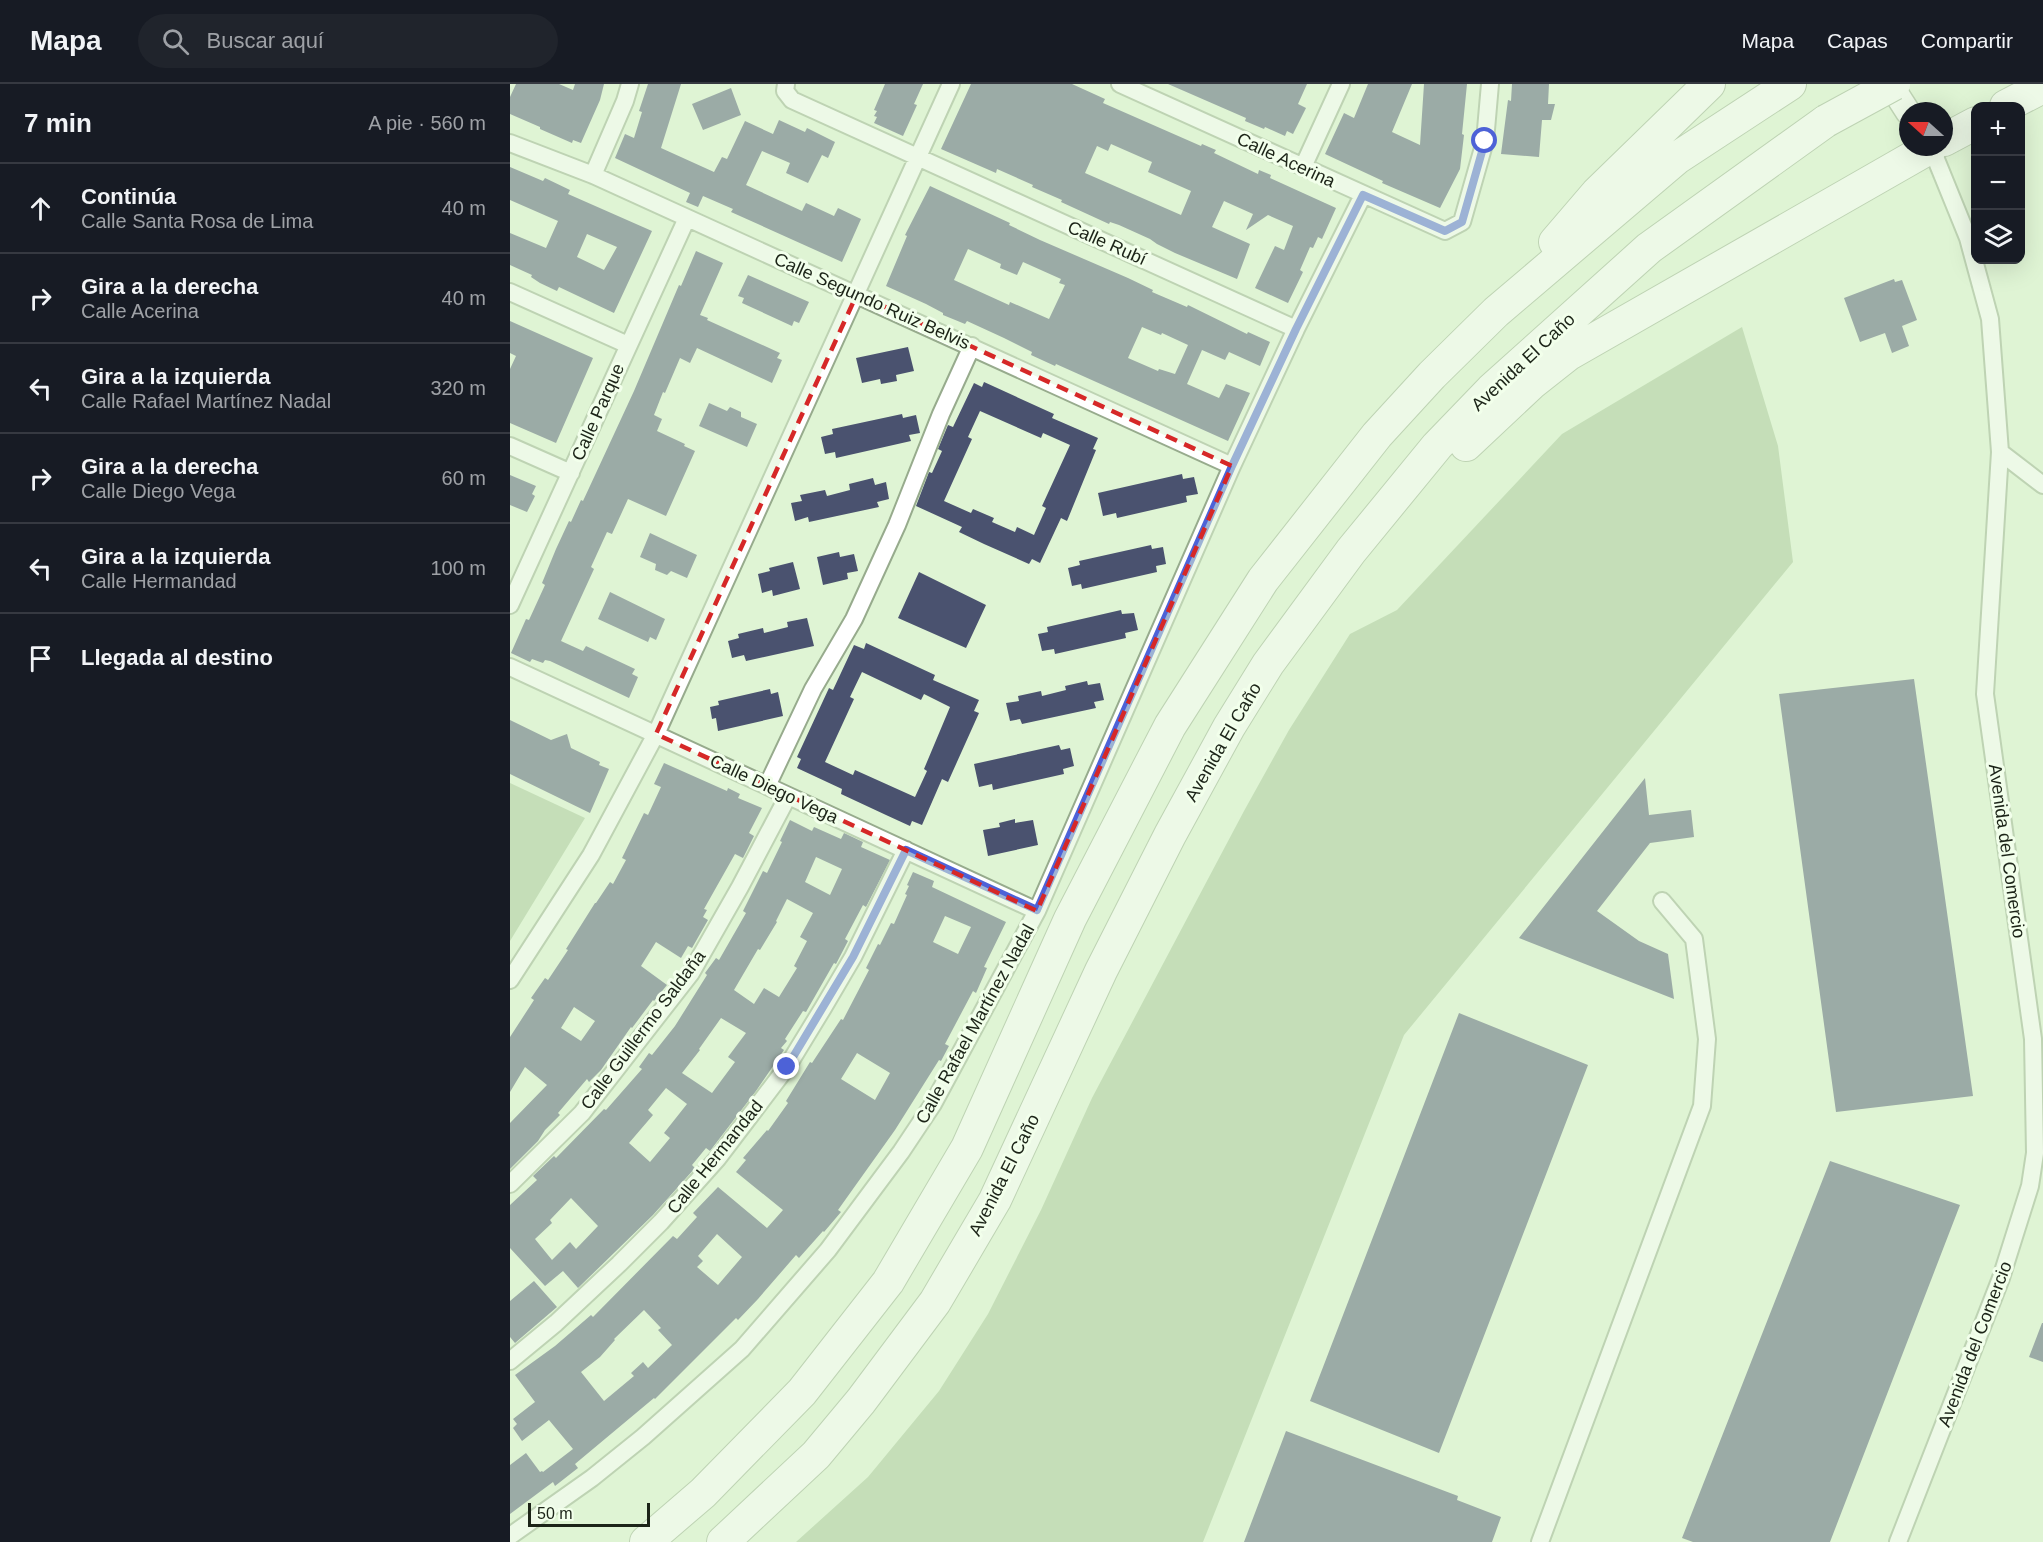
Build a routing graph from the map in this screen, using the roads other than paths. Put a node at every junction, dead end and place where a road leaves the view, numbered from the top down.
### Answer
1 (630, 84) edge
2 (786, 84) edge
3 (951, 84) edge
4 (1120, 84) edge
5 (1341, 84) edge
6 (1490, 84) edge
7 (1709, 84) edge
8 (1790, 84) edge
9 (1892, 84) edge
10 (2043, 87) edge
11 (1902, 102) edge
12 (2014, 102) edge
13 (1971, 126) edge
14 (1953, 135) edge
15 (510, 143) edge
16 (1915, 156) edge
17 (1935, 156) edge
18 (918, 158) junction
19 (1303, 167) junction
20 (593, 175) junction
21 (1363, 195) junction
22 (687, 218) junction
23 (510, 292) edge
24 (857, 294) junction
25 (1496, 312) junction
26 (1296, 329) junction
27 (628, 345) junction
28 (972, 346) junction
29 (510, 446) edge
30 (2000, 452) junction
31 (1232, 466) junction
32 (571, 473) junction
33 (2043, 485) edge
34 (1351, 551) junction
35 (510, 606) edge
36 (510, 667) edge
37 (656, 734) junction
38 (767, 786) junction
39 (788, 796) junction
40 (906, 850) junction
41 (1662, 901) dead end
42 (1037, 910) junction
43 (510, 980) edge
44 (510, 1184) edge
45 (510, 1361) edge
46 (510, 1536) edge
47 (645, 1542) edge
48 (723, 1542) edge
49 (1540, 1542) edge
50 (1898, 1542) edge

1 - 20 street
2 - 18 street, Calle Rubí
3 - 18 street
4 - 19 street, Calle Acerina
5 - 19 street
6 - 21 street, Calle Acerina
7 - 25 highway
8 - 25 highway
9 - 11 main road
9 - 34 highway, Avenida El Caño, bridge
10 - 12 highway
13 - 14 highway
15 - 20 street, Calle Segundo Ruiz Belvis
16 - 34 highway
17 - 30 street, Avenida del Comercio
18 - 24 street
18 - 26 street, Calle Rubí
19 - 21 street, Calle Acerina
20 - 22 street, Calle Segundo Ruiz Belvis
21 - 26 street, Calle Rafael Martínez Nadal
22 - 24 street, Calle Segundo Ruiz Belvis
22 - 27 street, Calle Parque
23 - 27 street
24 - 28 street, Calle Segundo Ruiz Belvis
24 - 37 street
25 - 47 highway
26 - 31 street, Calle Rafael Martínez Nadal
27 - 32 street, Calle Parque
28 - 31 street, Calle Segundo Ruiz Belvis
28 - 38 street
29 - 32 street
30 - 33 street
30 - 50 street, Avenida del Comercio
31 - 42 street, Calle Rafael Martínez Nadal
32 - 35 street, Calle Parque
34 - 48 highway, Avenida El Caño
36 - 37 street, Calle Diego Vega
37 - 38 street, Calle Diego Vega
37 - 43 street
38 - 39 street, Calle Diego Vega
39 - 40 street, Calle Diego Vega
39 - 44 street, Calle Guillermo Saldaña
40 - 42 street, Calle Diego Vega
40 - 45 street, Calle Hermandad
41 - 49 street
42 - 46 street, Calle Rafael Martínez Nadal

